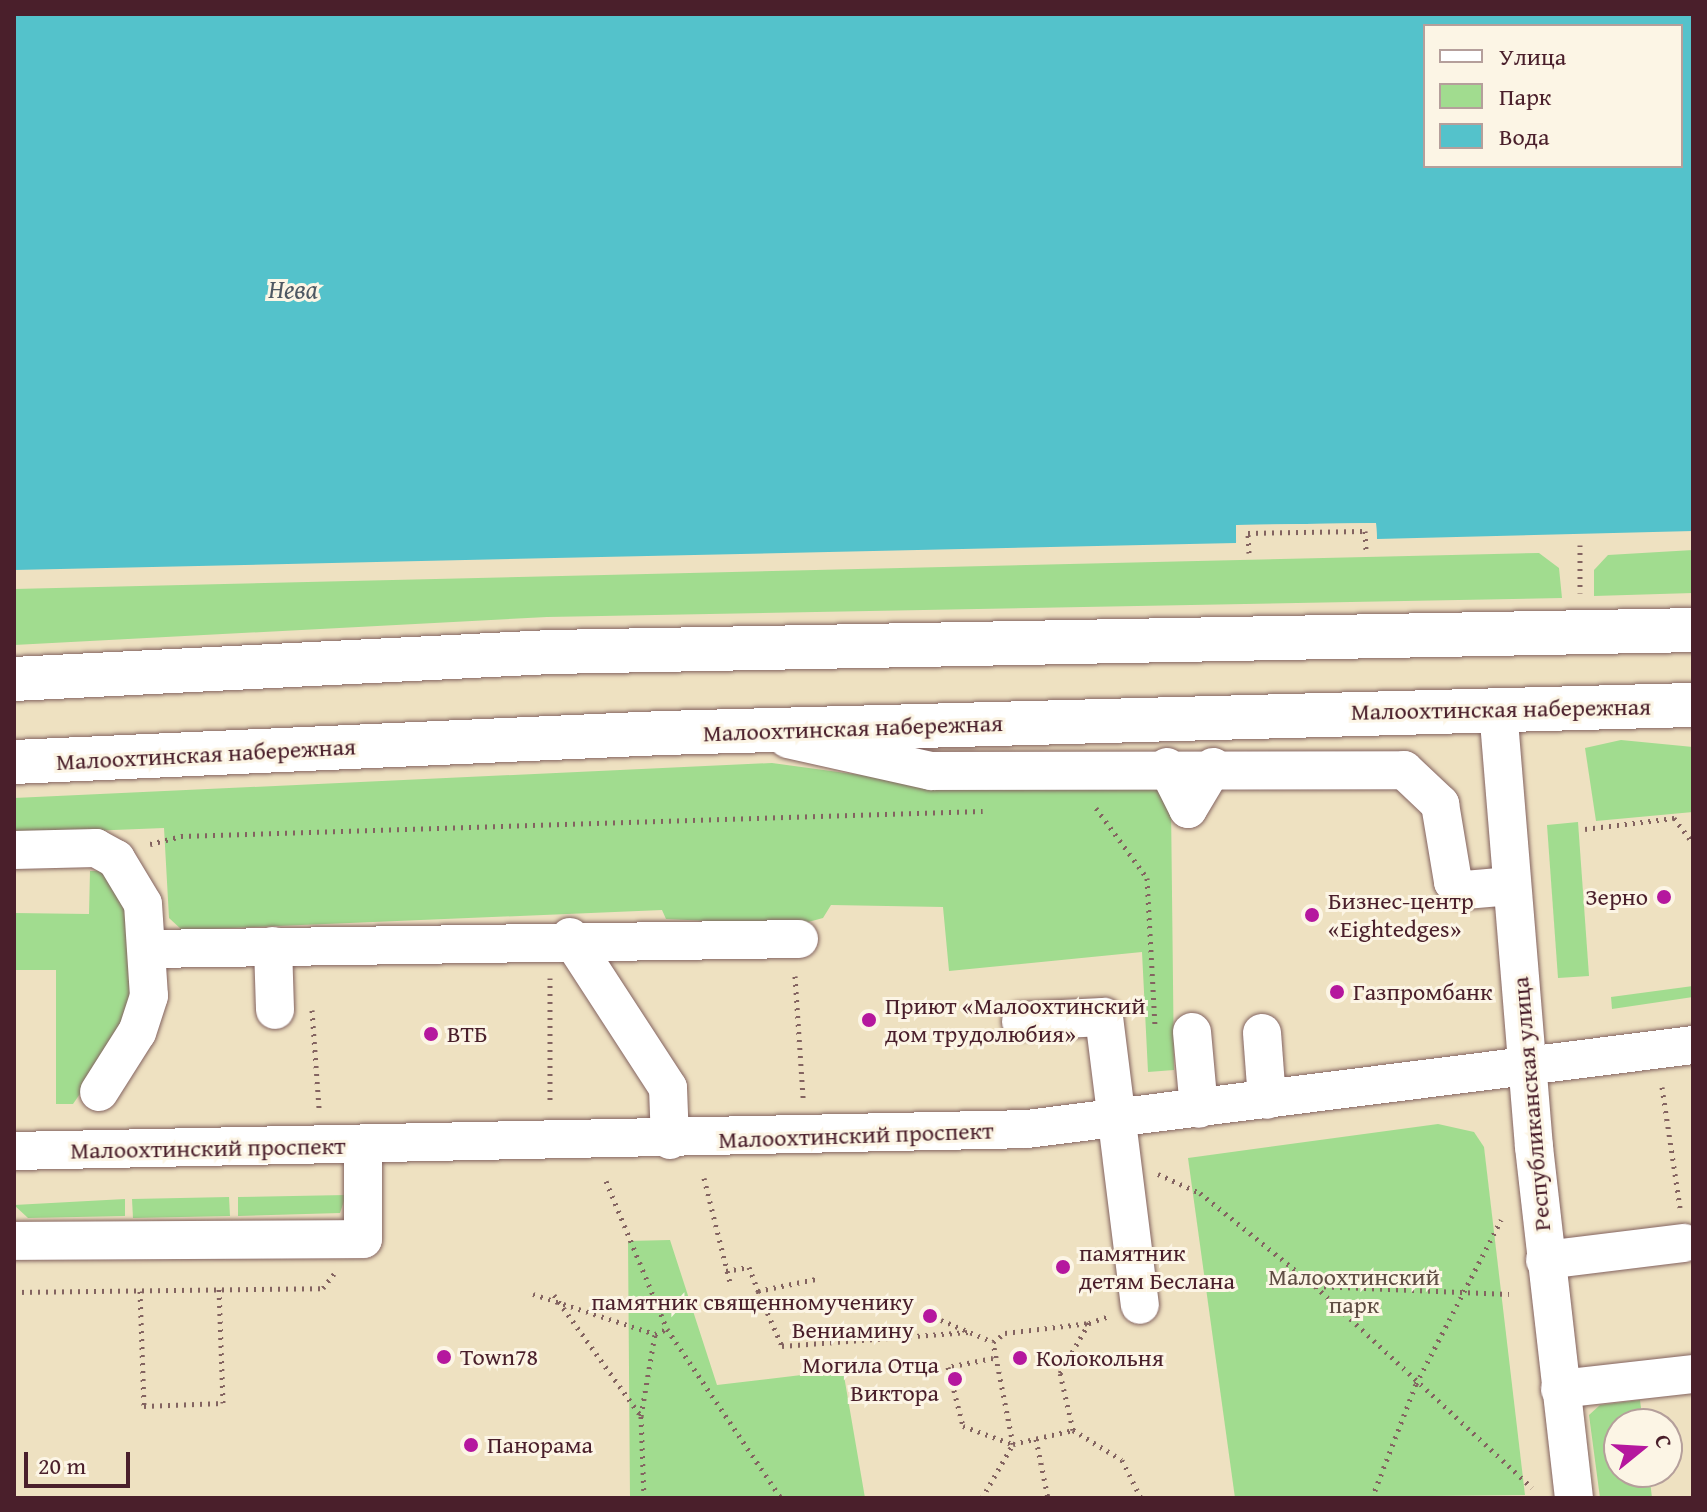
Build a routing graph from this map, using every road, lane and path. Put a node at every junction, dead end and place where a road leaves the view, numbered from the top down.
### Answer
1 (1580, 545) dead end
2 (1366, 551) dead end
3 (1249, 553) dead end
4 (1580, 593) dead end
5 (1693, 630) edge
6 (14, 679) edge
7 (1693, 705) edge
8 (1498, 709) junction
9 (754, 731) junction
10 (14, 762) edge
11 (1080, 808) dead end
12 (987, 811) dead end
13 (1585, 829) dead end
14 (1693, 843) edge
15 (14, 850) edge
16 (116, 859) junction
17 (1511, 886) junction
18 (570, 937) junction
19 (796, 939) joint
20 (273, 946) junction
21 (149, 949) junction
22 (545, 987) dead end
23 (275, 1010) joint
24 (1021, 1021) dead end
25 (1174, 1032) joint
26 (1262, 1033) dead end
27 (1693, 1045) edge
28 (1527, 1066) junction
29 (1662, 1087) dead end
30 (99, 1092) dead end
31 (1267, 1100) junction
32 (803, 1101) dead end
33 (551, 1105) dead end
34 (319, 1109) dead end
35 (1199, 1109) junction
36 (1114, 1120) junction
37 (670, 1140) junction
38 (363, 1146) junction
39 (14, 1151) edge
40 (1121, 1157) junction
41 (704, 1178) dead end
42 (606, 1181) dead end
43 (1501, 1220) dead end
44 (363, 1239) junction
45 (14, 1241) edge
46 (1684, 1243) joint
47 (1545, 1260) junction
48 (726, 1271) junction
49 (816, 1279) dead end
50 (731, 1286) dead end
51 (1315, 1286) junction
52 (219, 1289) junction
53 (140, 1291) junction
54 (758, 1291) junction
55 (1462, 1291) junction
56 (14, 1292) edge
57 (533, 1294) dead end
58 (1509, 1294) dead end
59 (554, 1295) junction
60 (1140, 1305) joint
61 (941, 1320) dead end
62 (1089, 1323) junction
63 (667, 1329) junction
64 (968, 1332) junction
65 (655, 1334) junction
66 (993, 1342) junction
67 (993, 1358) junction
68 (1693, 1374) edge
69 (1416, 1384) junction
70 (1560, 1389) junction
71 (641, 1416) junction
72 (1073, 1430) junction
73 (1036, 1439) junction
74 (1013, 1444) junction
75 (1532, 1488) dead end
76 (644, 1498) edge
77 (781, 1498) edge
78 (982, 1498) edge
79 (1048, 1498) edge
80 (1141, 1498) edge
81 (1372, 1498) edge
82 (1574, 1498) edge

1 - 4 path
2 - 3 path
5 - 6 main road
7 - 8 main road, Малоохтинская набережная
8 - 9 main road, Малоохтинская набережная
8 - 17 street, Республиканская улица
9 - 10 main road, Малоохтинская набережная
9 - 17 street
11 - 25 path
12 - 16 path
13 - 14 path
15 - 16 street
16 - 21 street
17 - 28 street, Республиканская улица
18 - 19 street
18 - 20 street
18 - 37 street
19 - 32 path
20 - 21 street
20 - 23 street
21 - 30 street
22 - 33 path
23 - 34 path
24 - 36 street
25 - 35 street
26 - 31 street
27 - 28 street, Малоохтинский проспект
28 - 31 street, Малоохтинский проспект
28 - 47 street, Республиканская улица
29 - 46 path
31 - 35 street, Малоохтинский проспект
35 - 36 street, Малоохтинский проспект
36 - 37 street, Малоохтинский проспект
36 - 40 street
37 - 38 street, Малоохтинский проспект
38 - 39 street, Малоохтинский проспект
38 - 44 street
40 - 51 path
40 - 60 street
41 - 48 path
42 - 63 path
43 - 55 path
44 - 45 street
44 - 52 path
46 - 47 street
47 - 70 street, Республиканская улица
48 - 50 path
48 - 54 path
49 - 54 path
51 - 55 path
51 - 69 path
52 - 53 path
52 - 53 path
53 - 56 path
54 - 64 path
55 - 58 path
55 - 69 path
57 - 59 path
59 - 65 path
59 - 71 path
60 - 62 path
61 - 64 path
62 - 66 path
62 - 72 path
63 - 65 path
63 - 77 path
64 - 66 path
65 - 71 path
66 - 67 path
67 - 74 path
67 - 74 path
68 - 70 street
69 - 75 path
69 - 81 path
70 - 82 street, Республиканская улица
71 - 76 path
72 - 73 path
72 - 80 path
73 - 74 path
73 - 79 path
74 - 78 path

